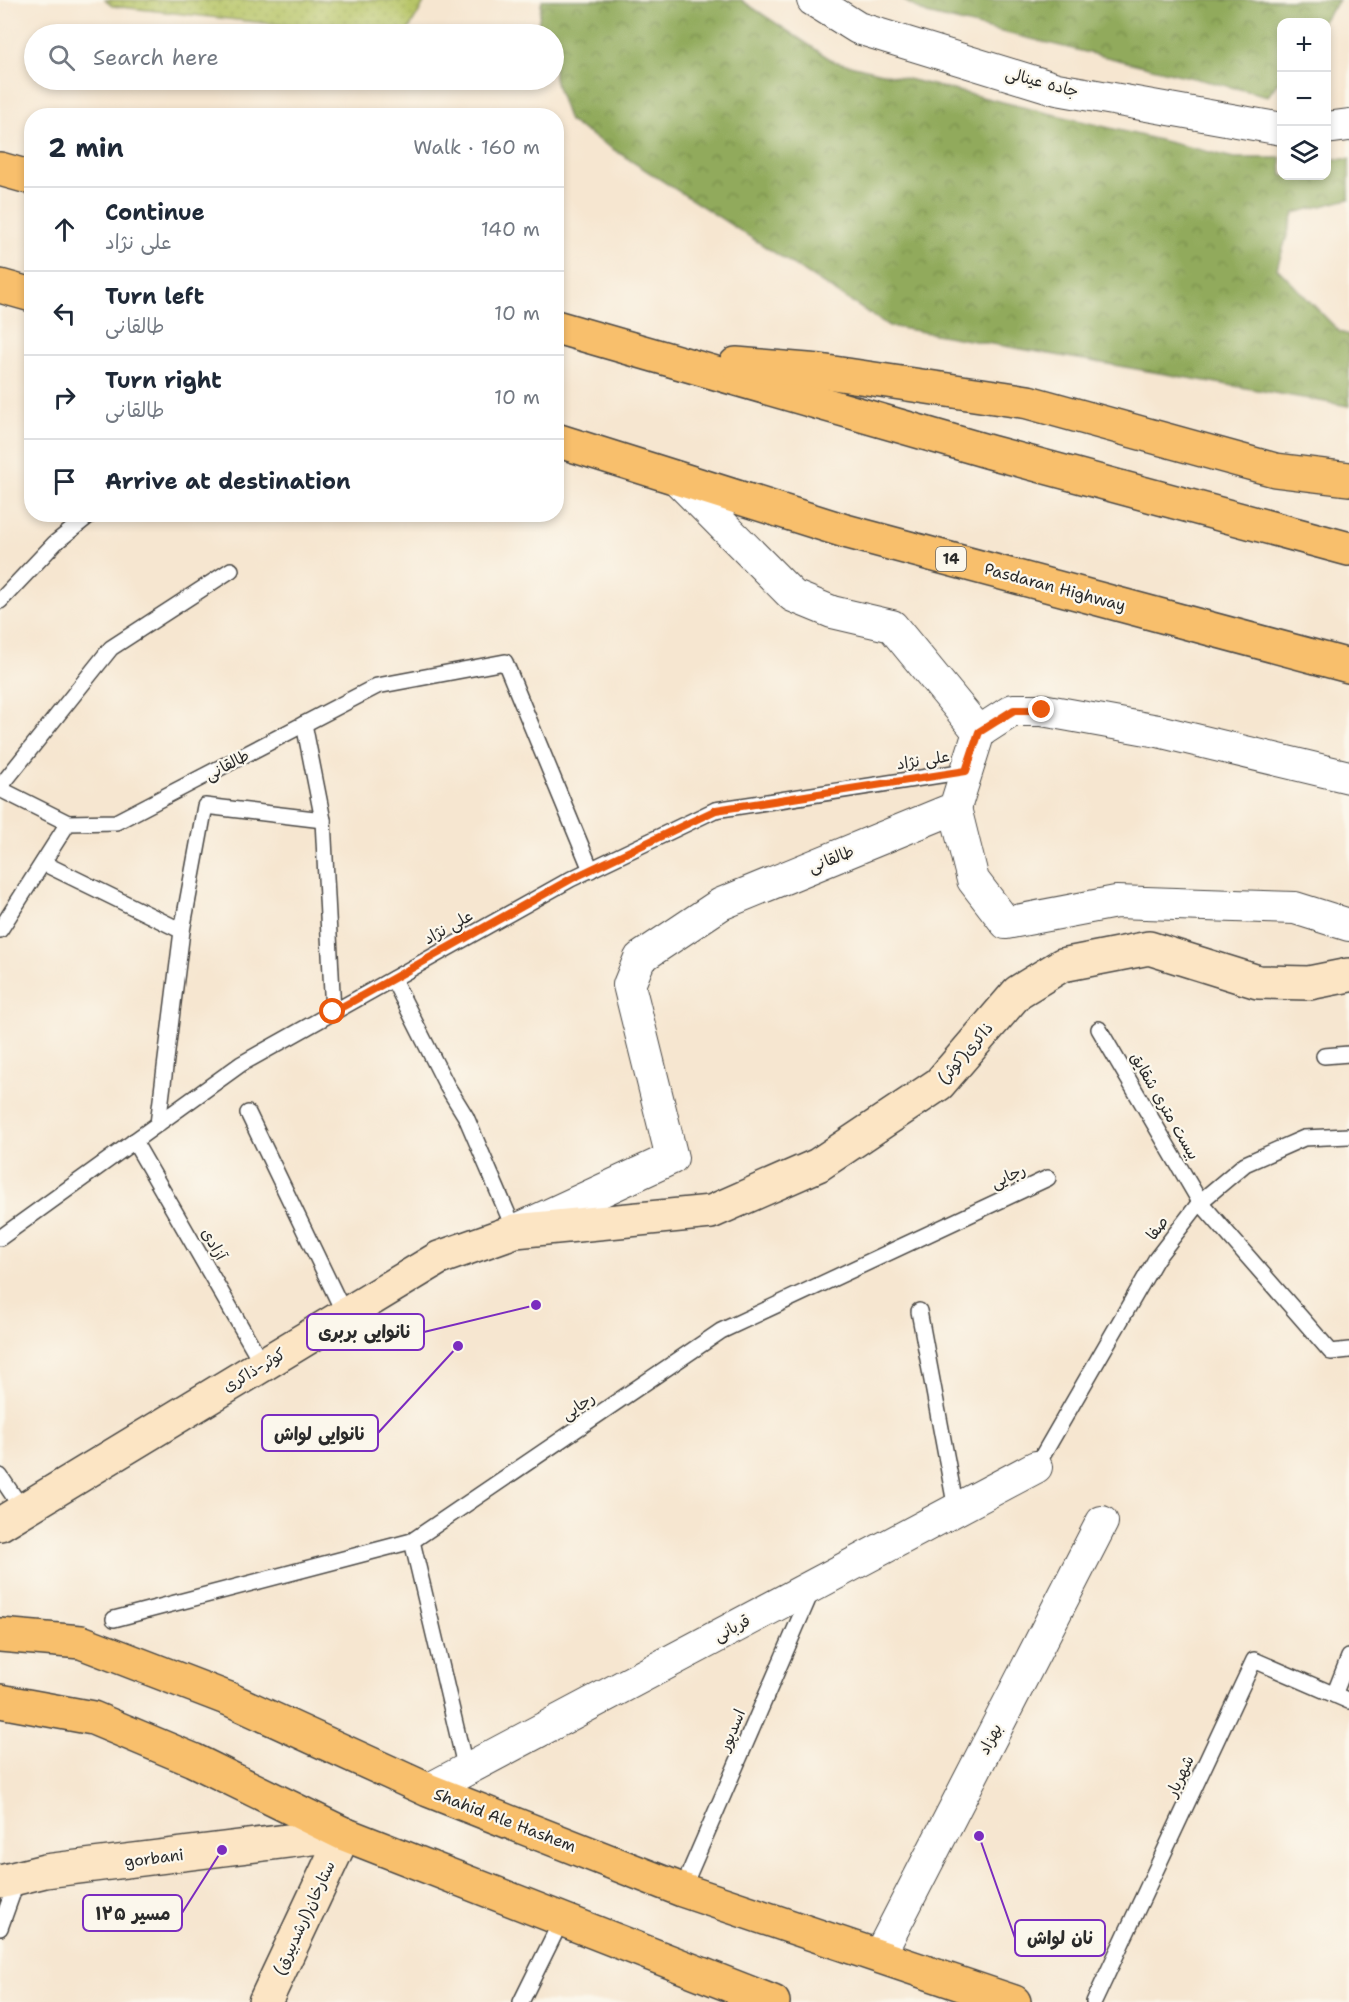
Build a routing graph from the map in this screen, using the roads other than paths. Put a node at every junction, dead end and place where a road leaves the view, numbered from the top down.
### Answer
1 (813, 0) edge
2 (1349, 125) edge
3 (1331, 127) edge
4 (1277, 128) edge
5 (0, 169) edge
6 (24, 176) edge
7 (0, 286) edge
8 (24, 293) edge
9 (564, 329) edge
10 (669, 359) junction
11 (564, 442) edge
12 (675, 477) junction
13 (1349, 479) edge
14 (81, 522) edge
15 (1349, 549) edge
16 (231, 570) dead end
17 (0, 601) edge
18 (1349, 666) edge
19 (304, 724) junction
20 (979, 732) junction
21 (966, 771) junction
22 (1349, 777) edge
23 (0, 788) edge
24 (955, 808) junction
25 (323, 820) junction
26 (68, 823) junction
27 (43, 863) junction
28 (591, 870) junction
29 (1349, 926) edge
30 (0, 930) edge
31 (182, 932) junction
32 (1349, 975) edge
33 (393, 979) junction
34 (333, 1012) junction
35 (1099, 1029) dead end
36 (1349, 1054) edge
37 (1324, 1056) dead end
38 (248, 1113) dead end
39 (158, 1124) junction
40 (1349, 1136) edge
41 (134, 1141) junction
42 (1048, 1178) dead end
43 (1200, 1202) junction
44 (515, 1231) junction
45 (0, 1238) edge
46 (919, 1311) dead end
47 (345, 1315) junction
48 (1349, 1350) edge
49 (263, 1365) junction
50 (1036, 1467) joint
51 (0, 1476) edge
52 (956, 1509) junction
53 (12, 1517) edge
54 (1102, 1522) dead end
55 (412, 1541) junction
56 (814, 1584) junction
57 (114, 1619) dead end
58 (0, 1635) edge
59 (1349, 1657) edge
60 (1334, 1695) junction
61 (0, 1701) edge
62 (1349, 1701) edge
63 (466, 1770) junction
64 (428, 1790) junction
65 (344, 1834) junction
66 (9, 1880) edge
67 (682, 1890) junction
68 (562, 1919) junction
69 (0, 1928) edge
70 (879, 1956) junction
71 (265, 2002) edge
72 (520, 2002) edge
73 (773, 2002) edge
74 (1014, 2002) edge
75 (1094, 2002) edge

1 - 4 street, جاده عینالی
2 - 3 street
5 - 6 main road
7 - 8 main road
9 - 10 main road
10 - 13 main road
10 - 15 main road
11 - 12 main road, Pasdaran Highway / 14
12 - 18 main road, Pasdaran Highway / 14
12 - 20 street
14 - 17 lane
16 - 23 lane
19 - 25 lane
19 - 26 lane, طالقانی
19 - 28 lane, طالقانی
20 - 21 street
20 - 22 street
21 - 24 street
21 - 28 lane, علی نژاد
23 - 26 lane
24 - 29 street
24 - 44 street, طالقانی
25 - 31 lane
25 - 34 lane
26 - 27 lane
27 - 30 lane
27 - 31 lane
28 - 33 lane, علی نژاد
31 - 39 lane
32 - 44 street, ذاکری(کوثر)
33 - 34 lane, علی نژاد
33 - 44 lane
34 - 39 lane, علی نژاد
35 - 43 lane, بیست متری شقایق
36 - 37 lane
38 - 47 lane
39 - 41 lane, علی نژاد
40 - 43 lane, صفا
41 - 45 lane, علی نژاد
41 - 49 lane, آزادی
42 - 55 lane, رجایی
43 - 48 lane
43 - 50 lane, صفا
44 - 47 street, کوثر-ذاکری
46 - 52 lane
47 - 49 street, کوثر-ذاکری
49 - 53 street, کوثر-ذاکری
50 - 52 street, قربانی
51 - 53 lane
52 - 56 street, قربانی
54 - 70 street, بهزاد
55 - 57 lane, رجایی
55 - 63 lane
56 - 63 street, قربانی
56 - 67 lane, اسدپور
58 - 64 main road, Shahid Ale Hashem
59 - 60 lane
60 - 62 lane, شهریار
60 - 75 lane, شهریار
61 - 65 main road
63 - 64 street, قربانی
64 - 67 main road, Shahid Ale Hashem
65 - 66 street, gorbani
65 - 68 main road
65 - 71 street, ستارخان(ارشدبیرق)
66 - 69 lane
67 - 70 main road, Shahid Ale Hashem
68 - 72 lane
68 - 73 main road
70 - 74 main road, Shahid Ale Hashem

